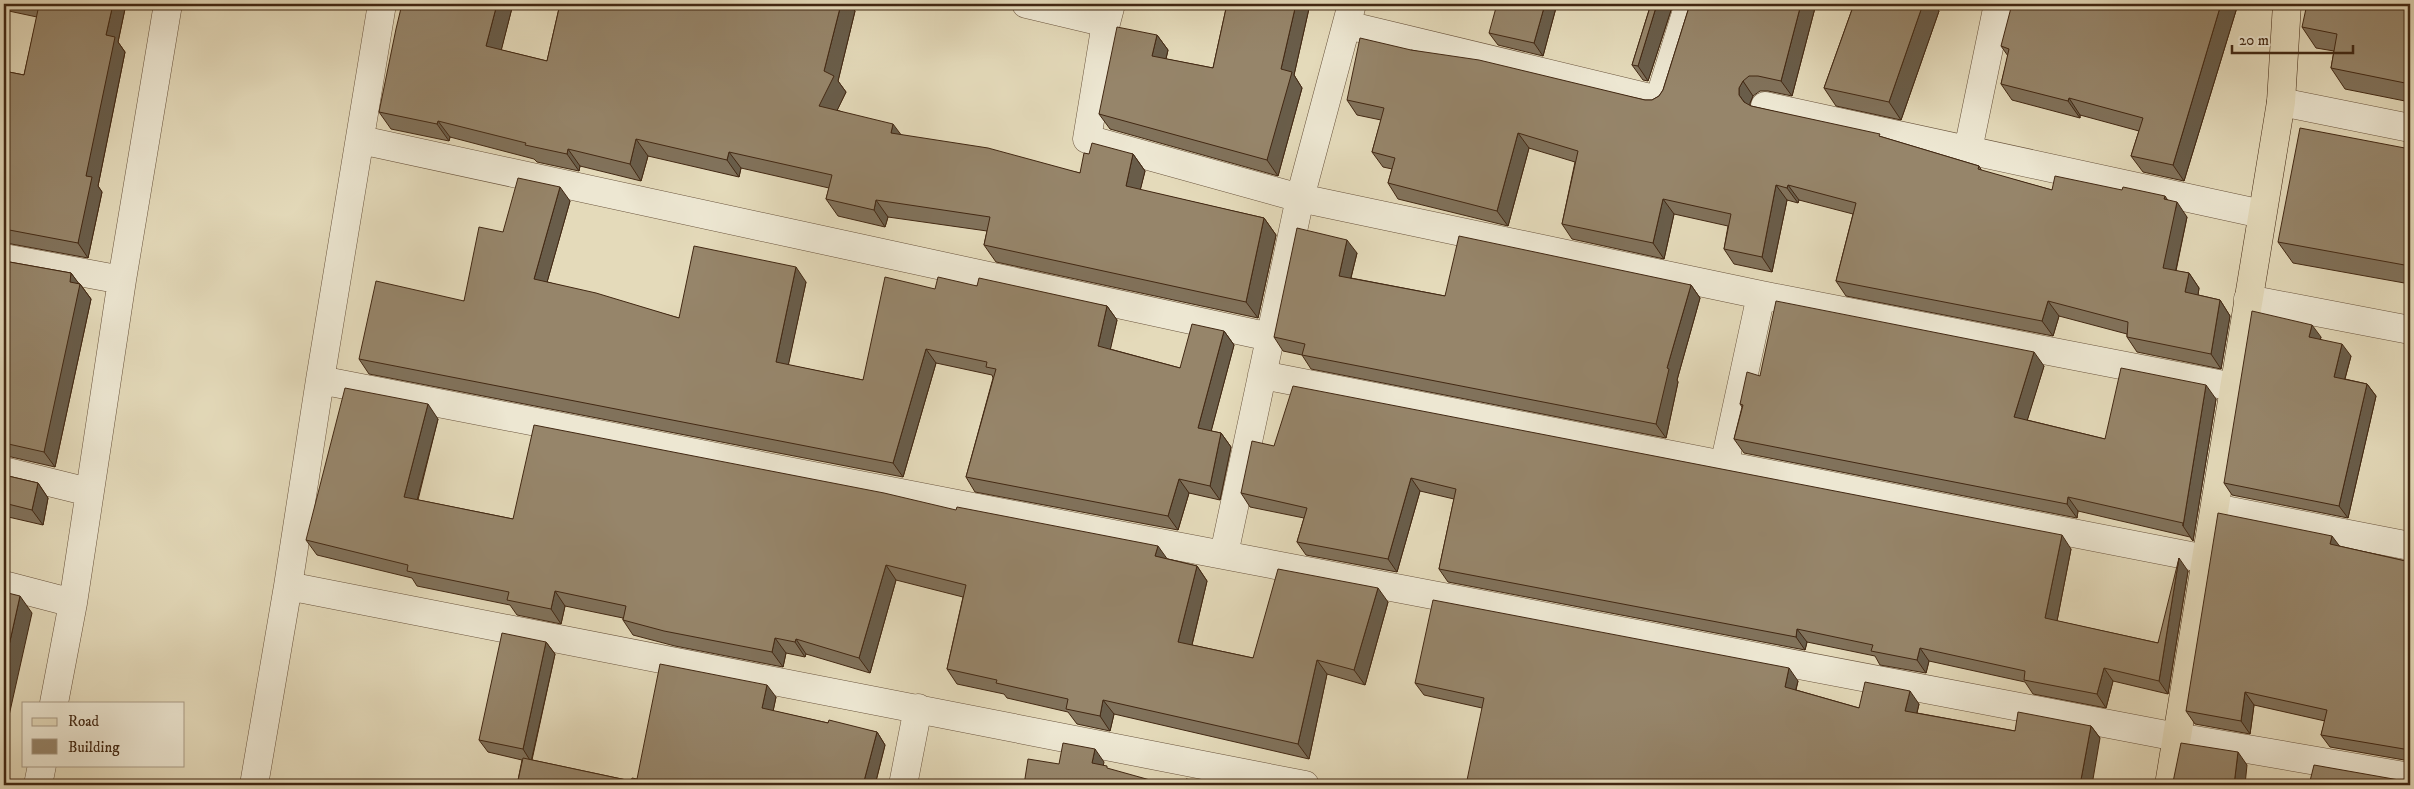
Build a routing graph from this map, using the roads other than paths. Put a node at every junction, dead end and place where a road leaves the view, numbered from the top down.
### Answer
1 (168, 4) edge
2 (382, 4) edge
3 (1026, 4) edge
4 (1690, 4) edge
5 (1998, 4) edge
6 (2287, 4) edge
7 (1108, 13) edge
8 (1350, 14) edge
9 (2281, 102) junction
10 (1765, 106) dead end
11 (2410, 128) edge
12 (361, 140) junction
13 (1968, 150) junction
14 (1300, 198) junction
15 (2262, 214) junction
16 (4, 258) edge
17 (122, 280) junction
18 (1761, 295) junction
19 (2248, 298) junction
20 (2410, 330) edge
21 (1270, 337) junction
22 (1262, 375) junction
23 (320, 380) junction
24 (2234, 387) junction
25 (1724, 466) junction
26 (4, 471) edge
27 (89, 492) junction
28 (2215, 508) junction
29 (2410, 546) edge
30 (1224, 554) junction
31 (2206, 559) junction
32 (4, 584) edge
33 (288, 586) junction
34 (73, 603) junction
35 (54, 702) edge
36 (918, 708) junction
37 (2177, 737) junction
38 (42, 766) edge
39 (2410, 777) edge
40 (38, 785) edge
41 (254, 785) edge
42 (903, 785) edge
43 (1305, 785) edge
44 (2169, 785) edge

1 - 17 street
2 - 12 street
3 - 7 street
4 - 8 street
5 - 13 street
6 - 9 main road
7 - 14 street
8 - 14 street
9 - 11 street
9 - 15 main road
10 - 13 street
12 - 21 street
12 - 23 street
13 - 15 street
14 - 18 street
14 - 21 street
15 - 19 main road
16 - 17 street
17 - 27 street
18 - 24 street
18 - 25 street
19 - 20 street
19 - 24 main road
21 - 22 street
22 - 25 street
22 - 30 street
23 - 30 street
23 - 33 street
24 - 28 main road
25 - 31 street
26 - 27 street
27 - 34 street
28 - 29 street
28 - 31 main road
30 - 37 street
31 - 37 main road
32 - 34 street
33 - 36 street
33 - 41 street
34 - 35 street
36 - 42 street
36 - 43 street
37 - 39 street
37 - 44 main road
38 - 40 street

